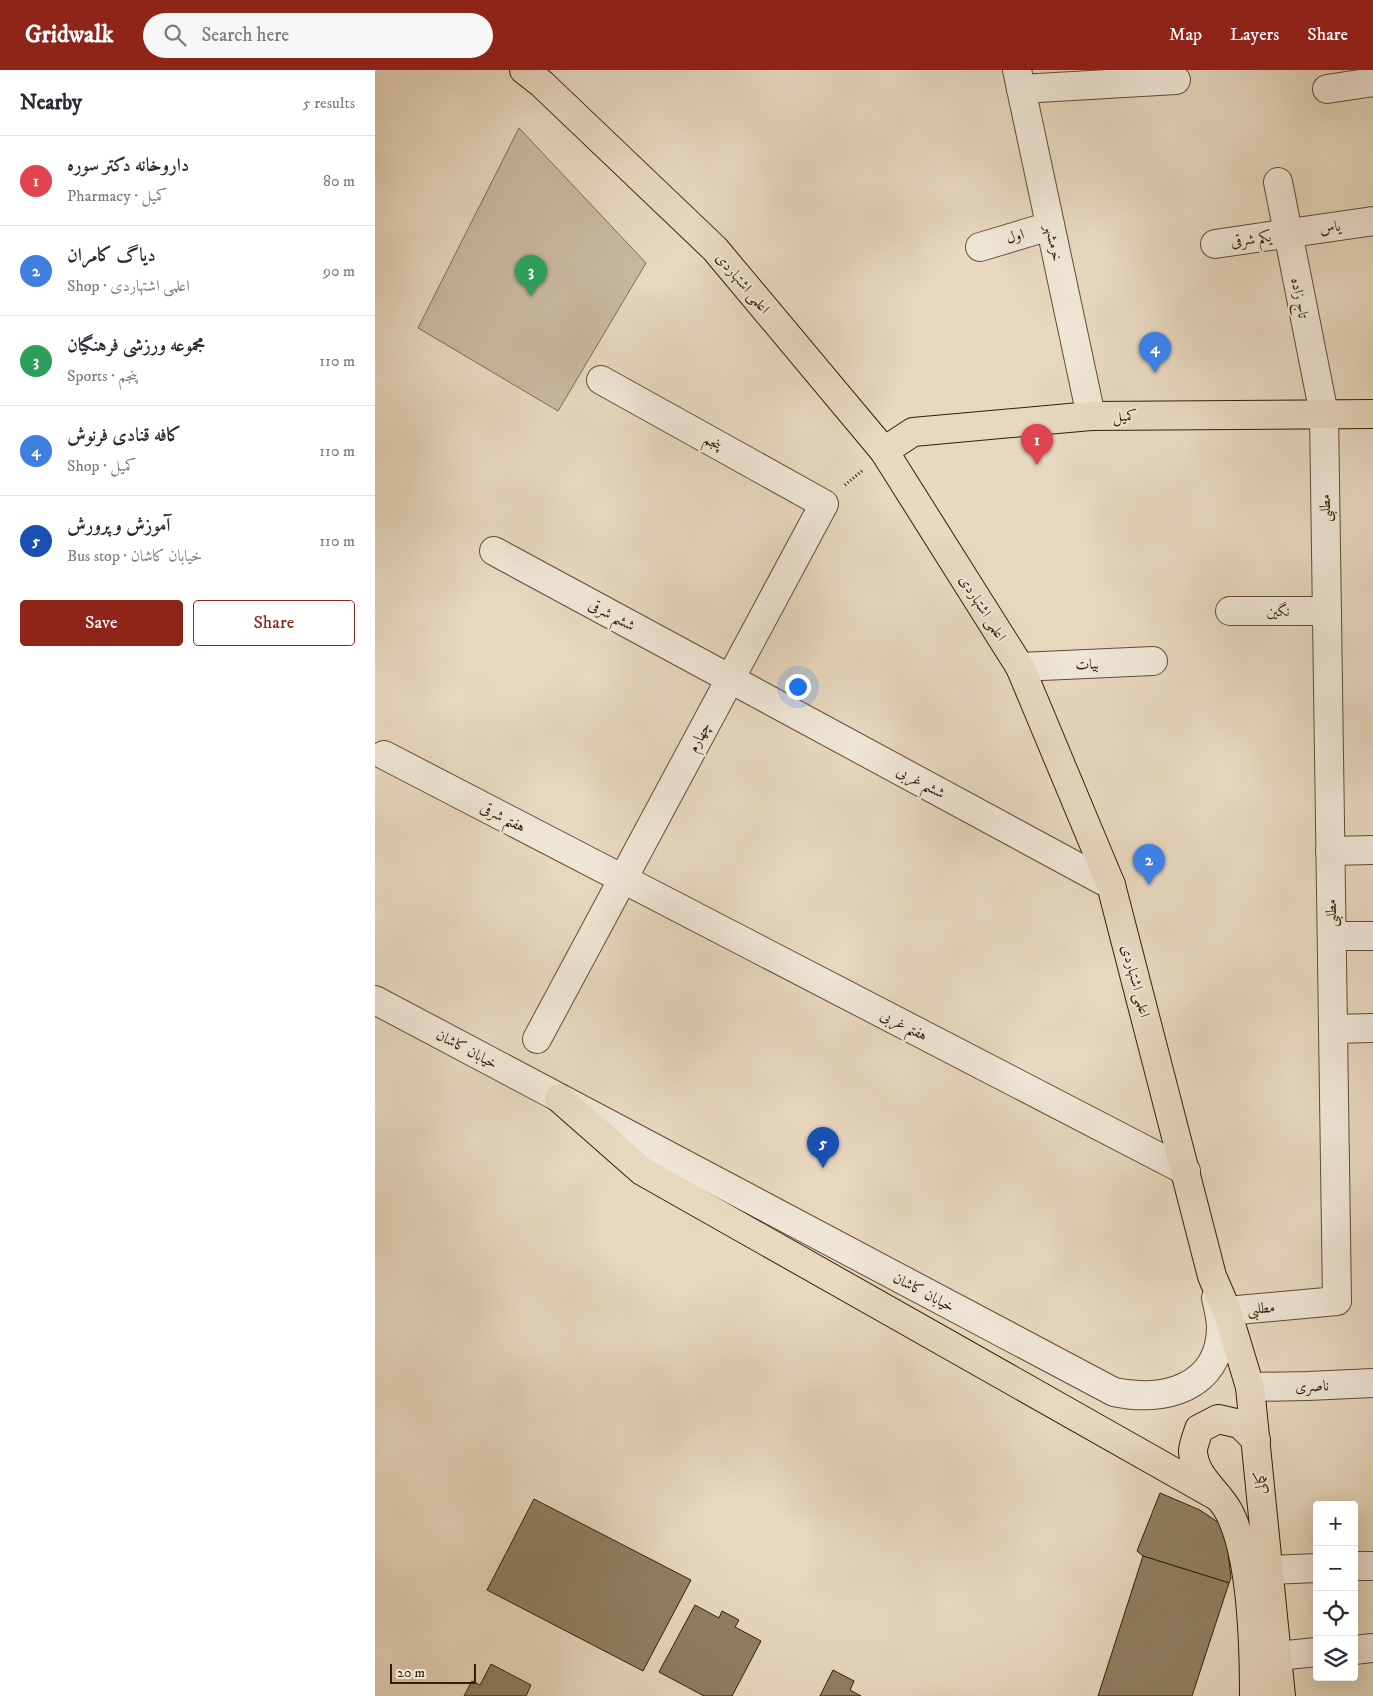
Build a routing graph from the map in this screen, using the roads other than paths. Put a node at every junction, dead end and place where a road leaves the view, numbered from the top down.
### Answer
1 (524, 70) edge
2 (1019, 79) edge
3 (1176, 80) dead end
4 (1373, 82) edge
5 (1327, 89) dead end
6 (1278, 182) dead end
7 (1373, 222) edge
8 (1051, 226) junction
9 (1288, 233) junction
10 (1215, 244) dead end
11 (980, 247) dead end
12 (601, 380) dead end
13 (1323, 414) junction
14 (1373, 414) edge
15 (1091, 416) junction
16 (884, 451) junction
17 (824, 504) joint
18 (494, 551) dead end
19 (1230, 611) dead end
20 (1327, 611) junction
21 (1153, 661) dead end
22 (1020, 667) junction
23 (730, 679) junction
24 (384, 755) dead end
25 (1373, 850) edge
26 (1330, 851) junction
27 (623, 879) junction
28 (1111, 885) junction
29 (1331, 936) junction
30 (1373, 936) edge
31 (375, 1000) edge
32 (1373, 1028) edge
33 (1333, 1029) junction
34 (537, 1040) dead end
35 (559, 1098) junction
36 (1186, 1171) junction
37 (1212, 1276) junction
38 (1227, 1311) junction
39 (1373, 1383) edge
40 (1250, 1387) junction
41 (1256, 1440) junction
42 (1218, 1497) junction
43 (1358, 1566) edge
44 (1373, 1566) edge
45 (1313, 1568) edge
46 (1268, 1570) junction
47 (1373, 1648) edge
48 (1358, 1650) edge
49 (1313, 1652) edge
50 (1277, 1656) junction
51 (1254, 1696) edge
52 (1281, 1696) edge

1 - 16 main road, اعلمی اشتهاردی
2 - 3 street
2 - 8 street, خرمشهر
4 - 5 street
6 - 9 street, تاج زاده
7 - 9 street, یاس
8 - 11 street, اول
8 - 15 street, خرمشهر
9 - 10 street, یکم شرقی
9 - 13 street, تاج زاده
12 - 17 street, پنجم
13 - 14 main road, کمیل
13 - 15 main road, کمیل
13 - 20 street, مطلبی
15 - 16 main road, کمیل
16 - 22 main road, اعلمی اشتهاردی
17 - 23 street, چهارم
18 - 23 street, ششم شرقی
19 - 20 street, نگین
20 - 26 street, مطلبی
21 - 22 street, بیات
22 - 28 main road, اعلمی اشتهاردی
23 - 27 street, چهارم
23 - 28 street, ششم غربی
24 - 27 street, هفتم شرقی
25 - 26 street
26 - 29 street, مطلبی
27 - 34 street, چهارم
27 - 36 street, هفتم غربی
28 - 36 main road, اعلمی اشتهاردی
29 - 30 street
29 - 33 street, مطلبی
31 - 35 street, خیابان کاشان
32 - 33 street
33 - 38 street, مطلبی
35 - 37 street, خیابان کاشان
35 - 42 main road, خیابان کاشان
36 - 37 main road, اعلمی اشتهاردی
37 - 38 main road, کمالی
38 - 40 main road, کمالی
39 - 40 street, ناصری
40 - 41 main road, کمالی
41 - 42 main road
41 - 46 main road, کمالی
42 - 51 main road
43 - 44 street
45 - 46 street
46 - 50 main road, کمالی
47 - 48 street
49 - 50 street
50 - 52 main road, کمالی

